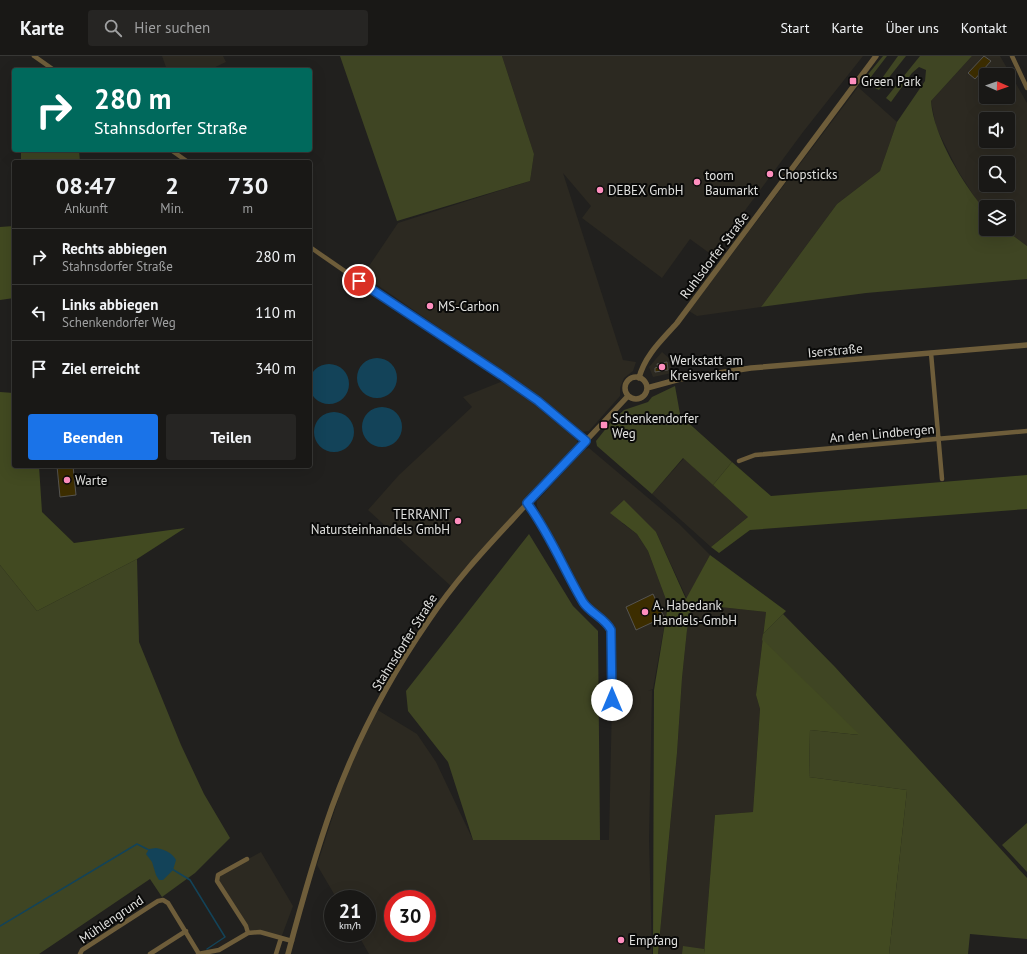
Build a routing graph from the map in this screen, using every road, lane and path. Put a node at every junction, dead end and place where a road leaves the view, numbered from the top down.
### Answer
1 (34, 56) edge
2 (876, 56) edge
3 (1012, 56) edge
4 (51, 68) edge
5 (1027, 88) edge
6 (174, 152) edge
7 (185, 160) edge
8 (312, 247) edge
9 (1027, 345) edge
10 (931, 353) junction
11 (639, 378) junction
12 (647, 388) junction
13 (628, 396) junction
14 (1027, 431) edge
15 (938, 439) junction
16 (586, 441) junction
17 (739, 460) dead end
18 (942, 479) dead end
19 (527, 503) junction
20 (617, 704) dead end
21 (247, 859) dead end
22 (186, 931) junction
23 (248, 933) junction
24 (281, 938) junction
25 (292, 941) junction
26 (220, 952) edge
27 (80, 954) edge
28 (150, 954) edge
29 (198, 954) edge
30 (276, 954) edge
31 (288, 954) edge

1 - 4 street
2 - 11 street, Ruhlsdorfer Straße
3 - 5 street
6 - 7 street
8 - 16 street
9 - 10 street, Iserstraße
10 - 12 street, Iserstraße
10 - 15 street
11 - 12 street
11 - 13 street
12 - 13 street
13 - 16 street, Stahnsdorfer Straße
14 - 15 street, An den Lindbergen
15 - 17 street, An den Lindbergen
15 - 18 street
16 - 19 street, Stahnsdorfer Straße
19 - 20 street
19 - 25 street, Stahnsdorfer Straße
21 - 23 street
22 - 27 street, Mühlengrund
22 - 28 street
22 - 29 street, Mühlengrund
23 - 24 street
23 - 26 street
24 - 25 street
24 - 30 street
25 - 31 street, Stahnsdorfer Straße
26 - 29 street

